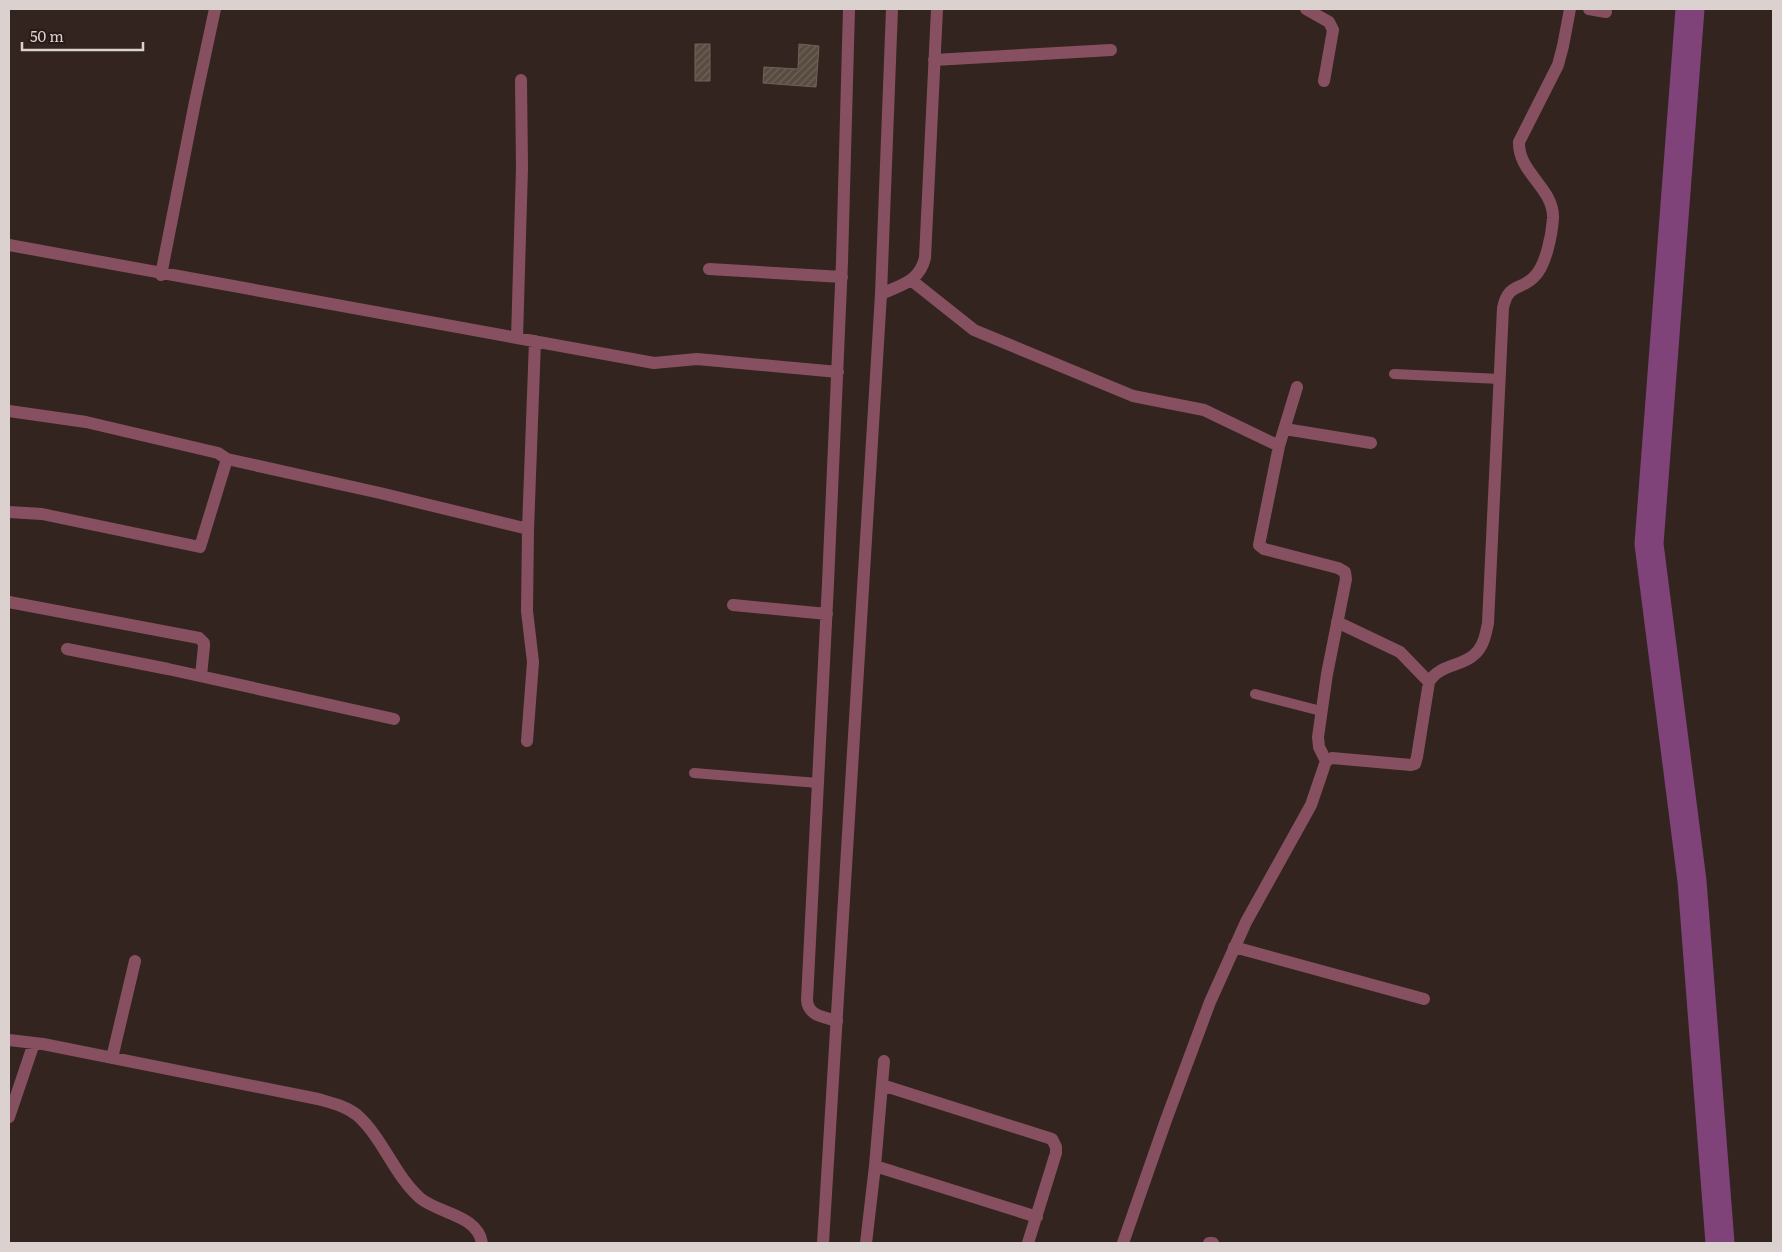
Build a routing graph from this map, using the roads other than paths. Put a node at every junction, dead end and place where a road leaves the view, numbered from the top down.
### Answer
1 (215, 9) edge
2 (849, 9) edge
3 (892, 9) edge
4 (937, 9) edge
5 (1306, 9) edge
6 (1570, 9) edge
7 (1589, 9) edge
8 (1606, 12) dead end
9 (1111, 50) dead end
10 (934, 60) junction
11 (521, 80) dead end
12 (1324, 81) dead end
13 (9, 246) edge
14 (709, 269) dead end
15 (161, 274) junction
16 (842, 277) junction
17 (911, 280) junction
18 (881, 294) junction
19 (517, 338) junction
20 (534, 341) junction
21 (838, 372) junction
22 (1394, 374) dead end
23 (1500, 379) junction
24 (1297, 387) dead end
25 (9, 411) edge
26 (1284, 429) junction
27 (1371, 443) dead end
28 (1279, 446) junction
29 (228, 459) junction
30 (9, 512) edge
31 (528, 529) junction
32 (9, 602) edge
33 (733, 605) dead end
34 (827, 614) junction
35 (1337, 622) junction
36 (67, 649) dead end
37 (201, 676) junction
38 (1429, 682) junction
39 (1255, 694) dead end
40 (1321, 711) junction
41 (394, 719) dead end
42 (528, 741) dead end
43 (1326, 761) junction
44 (694, 773) dead end
45 (818, 783) junction
46 (1234, 947) junction
47 (135, 961) dead end
48 (1424, 999) dead end
49 (837, 1022) junction
50 (9, 1040) edge
51 (34, 1043) junction
52 (112, 1058) junction
53 (884, 1060) dead end
54 (882, 1085) junction
55 (9, 1117) edge
56 (875, 1166) junction
57 (1037, 1217) junction
58 (482, 1243) edge
59 (823, 1243) edge
60 (866, 1243) edge
61 (1028, 1243) edge
62 (1123, 1243) edge

1 - 15 street
2 - 16 street
3 - 18 street
4 - 10 street
5 - 12 street
6 - 23 street
7 - 8 street
9 - 10 street
10 - 17 street
11 - 19 street
13 - 15 street
14 - 16 street
15 - 19 street
16 - 21 street
17 - 18 street
17 - 28 street
18 - 49 street
19 - 20 street
20 - 21 street
20 - 31 street
21 - 34 street
22 - 23 lane
23 - 38 street
24 - 26 street
25 - 29 street
26 - 27 street
26 - 28 street
28 - 35 street
29 - 30 street
29 - 31 street
31 - 42 street
32 - 37 street
33 - 34 street
34 - 45 street
35 - 38 street
35 - 40 street
36 - 37 street
37 - 41 street
38 - 43 street
39 - 40 lane
40 - 43 street
43 - 46 street
44 - 45 lane
45 - 49 street
46 - 48 street
46 - 62 street
47 - 52 street
49 - 59 street
50 - 51 street
51 - 52 street
51 - 55 street
52 - 58 street
53 - 54 street
54 - 56 street
54 - 57 street
56 - 57 street
56 - 60 street
57 - 61 street

